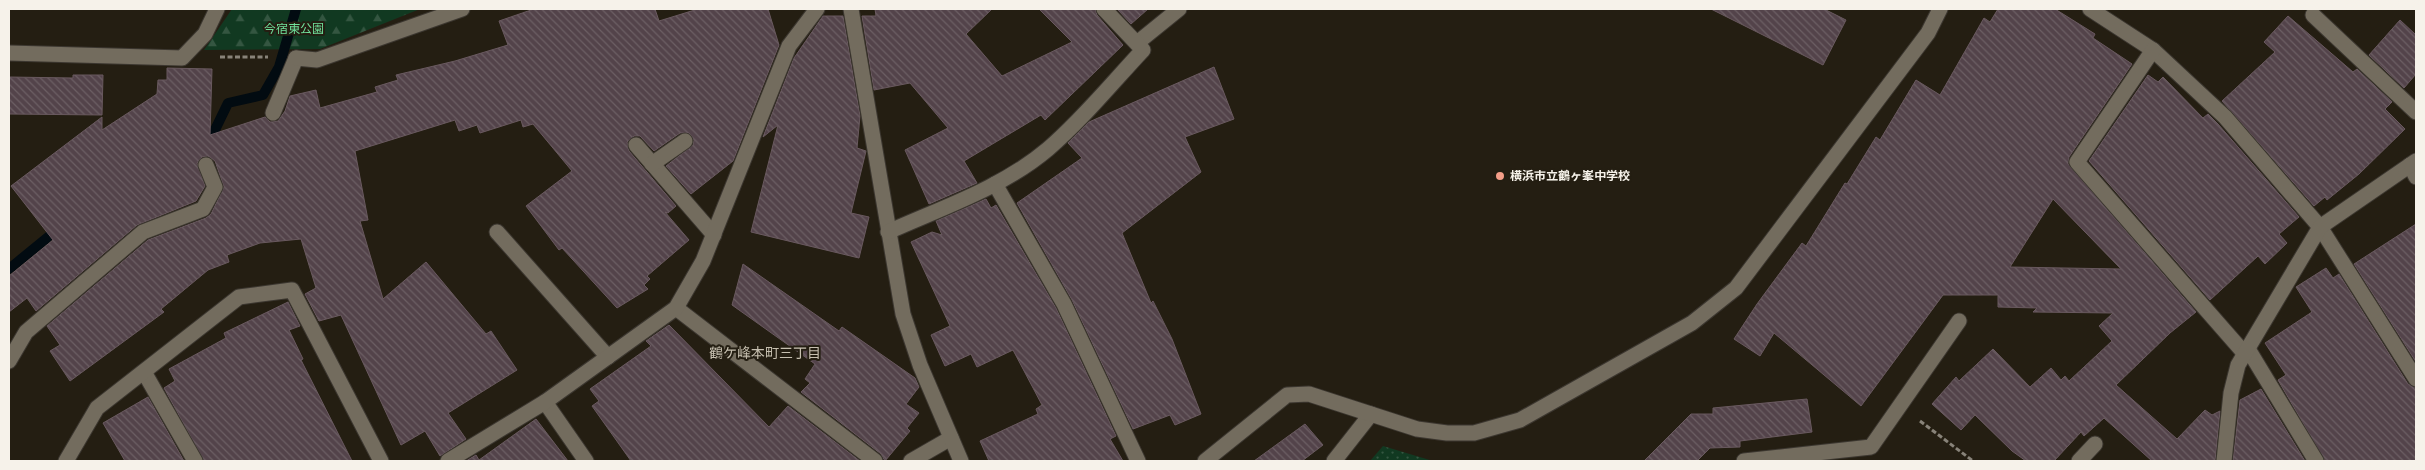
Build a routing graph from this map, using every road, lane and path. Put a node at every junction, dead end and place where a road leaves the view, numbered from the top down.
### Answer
1 (217, 9) edge
2 (462, 9) edge
3 (817, 9) edge
4 (851, 9) edge
5 (1104, 9) edge
6 (1179, 9) edge
7 (1940, 9) edge
8 (2090, 9) edge
9 (2313, 15) dead end
10 (1137, 43) junction
11 (2153, 50) junction
12 (9, 53) edge
13 (219, 57) dead end
14 (257, 57) dead end
15 (2416, 112) edge
16 (273, 113) dead end
17 (685, 140) dead end
18 (636, 145) dead end
19 (652, 164) junction
20 (206, 165) dead end
21 (2414, 168) edge
22 (995, 184) junction
23 (2320, 227) junction
24 (497, 232) dead end
25 (888, 232) junction
26 (714, 235) junction
27 (676, 308) junction
28 (1958, 321) dead end
29 (2246, 352) junction
30 (608, 357) junction
31 (9, 361) edge
32 (144, 372) junction
33 (2416, 379) edge
34 (545, 402) junction
35 (1899, 406) junction
36 (1371, 414) junction
37 (951, 438) junction
38 (2095, 444) dead end
39 (66, 461) edge
40 (195, 461) edge
41 (381, 461) edge
42 (448, 461) edge
43 (586, 461) edge
44 (876, 461) edge
45 (911, 461) edge
46 (961, 461) edge
47 (1138, 461) edge
48 (1205, 461) edge
49 (1334, 461) edge
50 (1744, 461) edge
51 (1973, 461) edge
52 (2078, 461) edge
53 (2224, 461) edge
54 (2316, 461) edge

1 - 12 street
2 - 16 street
3 - 26 street
4 - 25 street
5 - 10 street
6 - 10 street
7 - 36 street
8 - 11 street
9 - 15 street
10 - 22 street
11 - 23 street
11 - 29 street
13 - 14 path
17 - 19 street
18 - 19 street
19 - 26 street
20 - 31 street
21 - 23 street
22 - 25 street
22 - 47 street
23 - 29 street
23 - 33 street
24 - 30 street
25 - 37 street
26 - 27 street
27 - 30 street
27 - 44 street
28 - 35 street
29 - 53 street
29 - 54 street
30 - 34 street
32 - 39 street
32 - 40 street
32 - 41 street
34 - 42 street
34 - 43 street
35 - 50 street
35 - 51 path
36 - 48 street
36 - 49 street
37 - 45 street
37 - 46 street
38 - 52 street

